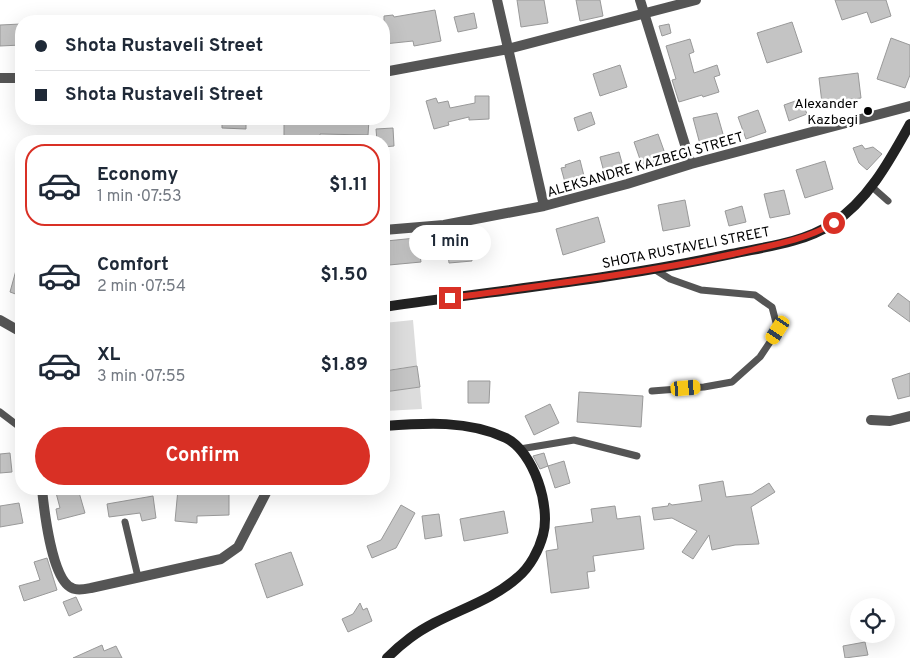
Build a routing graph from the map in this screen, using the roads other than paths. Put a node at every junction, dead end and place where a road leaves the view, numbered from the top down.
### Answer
1 (497, 0) edge
2 (640, 0) edge
3 (696, 0) edge
4 (644, 14) junction
5 (508, 49) junction
6 (390, 71) edge
7 (0, 78) edge
8 (15, 78) edge
9 (910, 106) edge
10 (909, 128) edge
11 (691, 164) junction
12 (871, 186) junction
13 (888, 201) dead end
14 (544, 206) junction
15 (390, 230) edge
16 (654, 270) junction
17 (390, 306) edge
18 (0, 320) edge
19 (15, 329) edge
20 (652, 391) dead end
21 (0, 412) edge
22 (910, 416) edge
23 (871, 420) dead end
24 (15, 423) edge
25 (390, 426) edge
26 (520, 449) junction
27 (637, 456) dead end
28 (43, 495) edge
29 (265, 495) edge
30 (125, 522) dead end
31 (138, 577) junction
32 (387, 658) edge

1 - 5 street
2 - 4 street
3 - 4 street
4 - 5 street
4 - 11 street
5 - 6 street
5 - 14 street
7 - 8 street
9 - 11 street, ALEKSANDRE KAZBEGI STREET
10 - 12 main road, SHOTA RUSTAVELI STREET
11 - 14 street, ALEKSANDRE KAZBEGI STREET
12 - 13 lane
12 - 16 main road, SHOTA RUSTAVELI STREET
14 - 15 street, ALEKSANDRE KAZBEGI STREET
16 - 17 main road, SHOTA RUSTAVELI STREET
16 - 20 lane
18 - 19 street
21 - 24 lane
22 - 23 street
25 - 26 main road
26 - 27 lane
26 - 32 main road
28 - 31 street
29 - 31 street
30 - 31 lane

